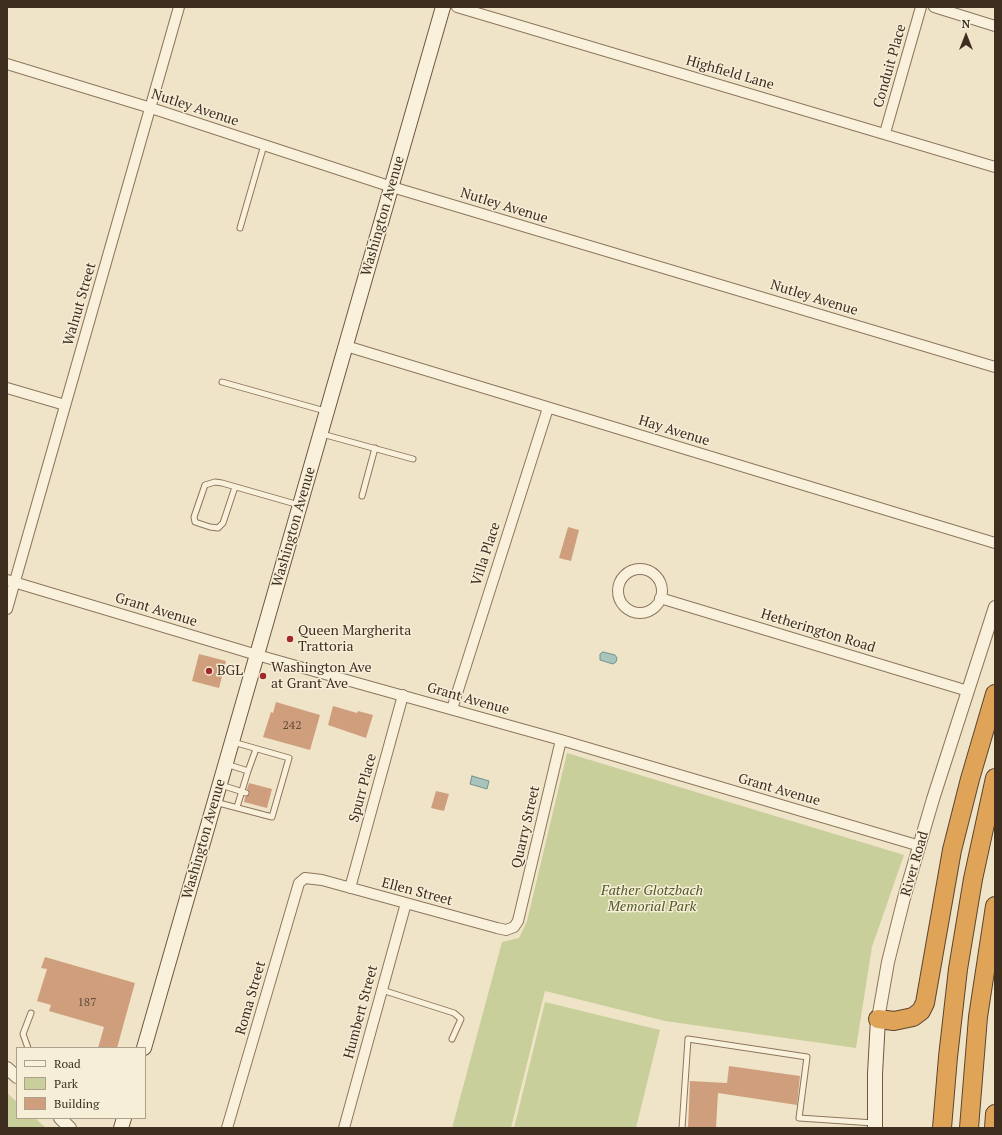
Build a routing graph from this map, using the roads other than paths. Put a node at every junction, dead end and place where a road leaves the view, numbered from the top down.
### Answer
1 (179, 7) edge
2 (443, 7) edge
3 (457, 7) edge
4 (921, 7) edge
5 (934, 7) edge
6 (995, 26) edge
7 (7, 64) edge
8 (151, 108) junction
9 (885, 133) junction
10 (264, 145) junction
11 (995, 167) edge
12 (392, 187) junction
13 (240, 228) dead end
14 (346, 346) junction
15 (995, 367) edge
16 (222, 382) dead end
17 (7, 388) edge
18 (65, 405) junction
19 (548, 408) junction
20 (327, 411) junction
21 (321, 433) junction
22 (374, 448) junction
23 (413, 459) dead end
24 (235, 487) junction
25 (362, 496) dead end
26 (300, 505) junction
27 (995, 543) edge
28 (11, 581) edge
29 (660, 598) junction
30 (995, 607) edge
31 (7, 609) edge
32 (257, 655) junction
33 (968, 691) junction
34 (995, 694) edge
35 (404, 695) junction
36 (452, 709) junction
37 (561, 740) junction
38 (232, 741) junction
39 (256, 749) junction
40 (226, 764) junction
41 (248, 771) junction
42 (995, 778) edge
43 (220, 785) junction
44 (244, 792) junction
45 (270, 799) dead end
46 (276, 800) junction
47 (215, 802) junction
48 (237, 807) junction
49 (920, 846) junction
50 (305, 878) joint
51 (350, 888) junction
52 (406, 903) junction
53 (995, 906) edge
54 (518, 921) joint
55 (382, 990) junction
56 (31, 1013) dead end
57 (878, 1019) junction
58 (452, 1039) dead end
59 (28, 1047) edge
60 (144, 1047) edge
61 (7, 1068) edge
62 (16, 1075) edge
63 (995, 1114) edge
64 (61, 1119) edge
65 (875, 1126) edge
66 (70, 1128) edge
67 (227, 1128) edge
68 (344, 1128) edge
69 (682, 1128) edge
70 (942, 1128) edge
71 (969, 1128) edge
72 (994, 1128) edge

1 - 8 street, Walnut Street
2 - 12 main road, Washington Avenue
3 - 9 street, Highfield Lane
4 - 9 street, Conduit Place
5 - 6 street
7 - 8 street, Nutley Avenue
8 - 10 street, Nutley Avenue
8 - 18 street, Walnut Street
9 - 11 street, Highfield Lane
10 - 12 street, Nutley Avenue
10 - 13 lane
12 - 14 main road, Washington Avenue
12 - 15 street, Nutley Avenue
14 - 19 street, Hay Avenue
14 - 20 main road, Washington Avenue
16 - 20 lane
17 - 18 street
18 - 28 street, Walnut Street
19 - 27 street, Hay Avenue
19 - 36 street, Villa Place
20 - 21 main road, Washington Avenue
21 - 22 lane
21 - 26 main road, Washington Avenue
22 - 23 lane
22 - 25 lane
24 - 24 lane
24 - 26 lane
26 - 32 main road, Washington Avenue
28 - 31 street, Walnut Street
28 - 32 street, Grant Avenue
29 - 29 street
29 - 33 street, Hetherington Road
30 - 33 street, River Road
32 - 35 street, Grant Avenue
32 - 38 main road, Washington Avenue
33 - 49 street, River Road
34 - 57 highway
35 - 36 street, Grant Avenue
35 - 51 street, Spurr Place
36 - 37 street, Grant Avenue
37 - 49 street, Grant Avenue
37 - 54 street, Quarry Street
38 - 39 lane
38 - 40 main road, Washington Avenue
39 - 41 lane
39 - 46 lane
40 - 41 lane
40 - 43 main road, Washington Avenue
41 - 44 lane
42 - 70 highway
43 - 44 lane
43 - 47 main road, Washington Avenue
44 - 48 lane
45 - 46 lane
46 - 48 lane
47 - 48 lane
47 - 60 main road, Washington Avenue
49 - 57 street, River Road
50 - 51 street, Ellen Street
50 - 67 street, Roma Street
51 - 52 street, Ellen Street
52 - 54 street, Ellen Street
52 - 55 street, Humbert Street
53 - 71 highway
55 - 58 lane
55 - 68 street, Humbert Street
56 - 59 lane
57 - 65 main road, River Road
61 - 62 street
63 - 72 highway
64 - 66 street
65 - 69 lane

